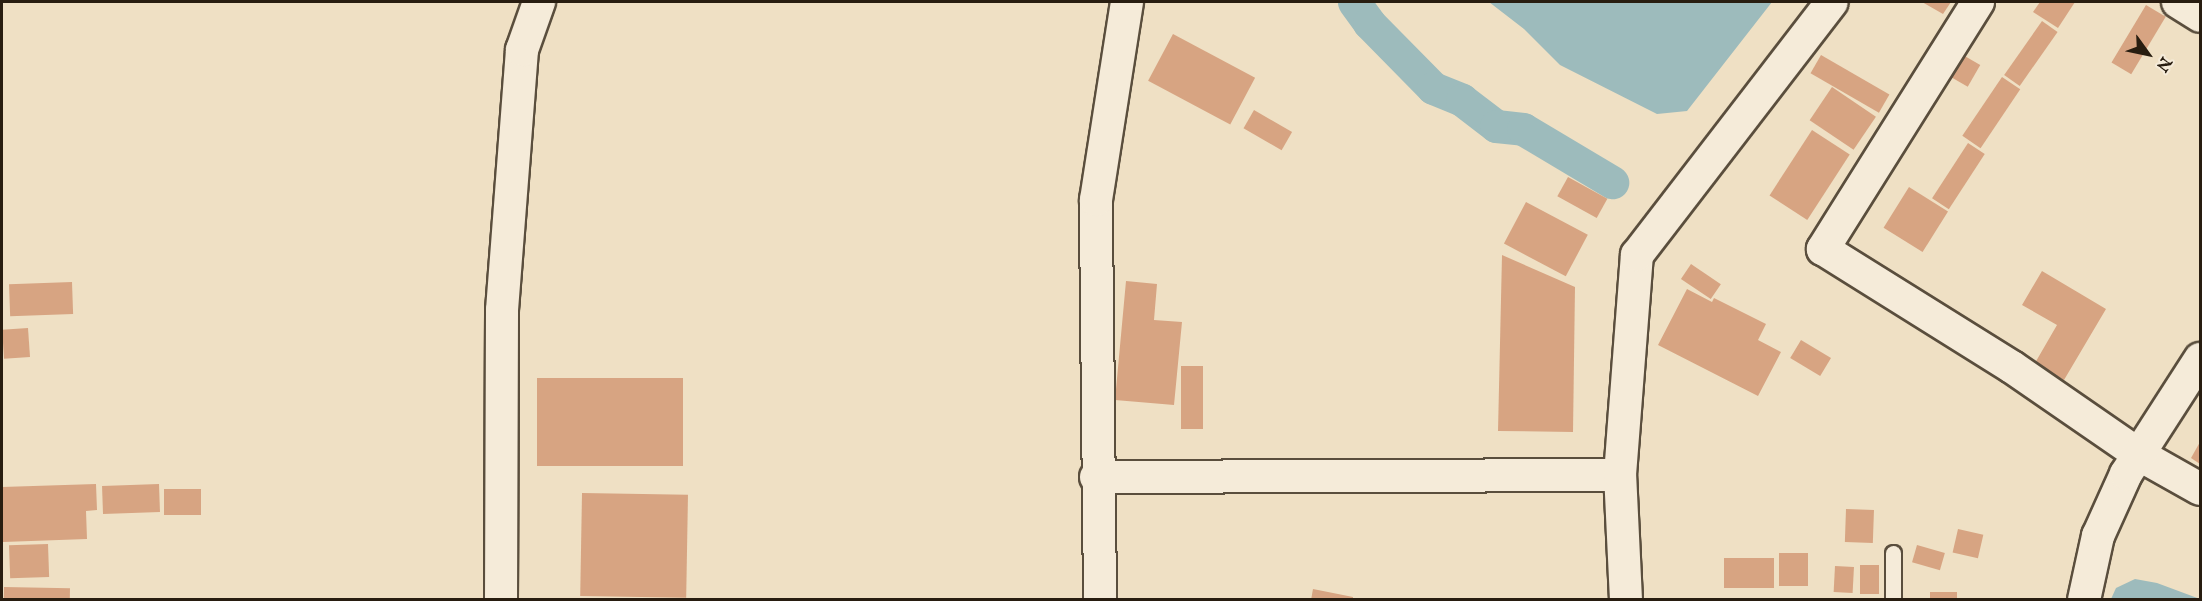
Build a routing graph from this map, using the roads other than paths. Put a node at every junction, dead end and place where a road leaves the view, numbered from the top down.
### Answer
1 (539, 2) edge
2 (1127, 2) edge
3 (1832, 2) edge
4 (1978, 2) edge
5 (2200, 359) edge
6 (2138, 454) junction
7 (1620, 475) junction
8 (1096, 477) junction
9 (2200, 489) edge
10 (1893, 553) dead end
11 (501, 600) edge
12 (1100, 600) edge
13 (1626, 600) edge
14 (1893, 600) edge
15 (2084, 600) edge

1 - 11 street
2 - 8 street
3 - 7 street
4 - 6 street
5 - 6 street
6 - 9 street
6 - 15 street
7 - 8 street
7 - 13 street
8 - 12 street
10 - 14 lane

